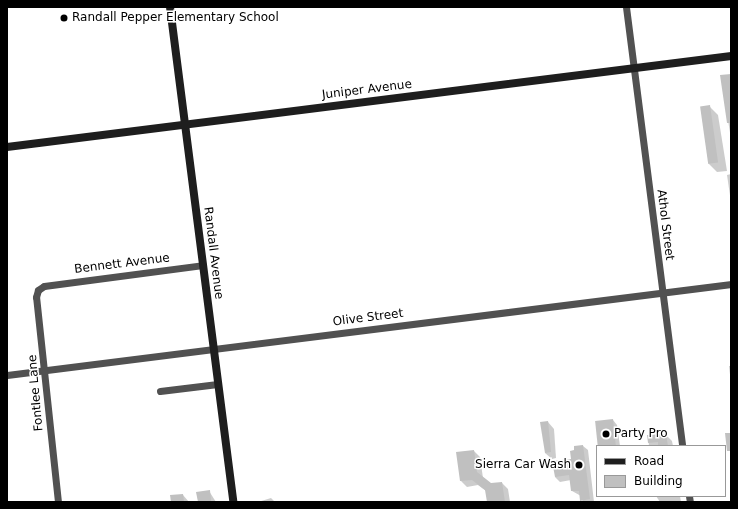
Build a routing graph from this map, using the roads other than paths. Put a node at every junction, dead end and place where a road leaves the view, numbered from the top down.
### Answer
1 (170, 7) edge
2 (626, 7) edge
3 (731, 56) edge
4 (634, 68) junction
5 (185, 125) junction
6 (7, 147) edge
7 (203, 265) junction
8 (731, 284) edge
9 (44, 286) joint
10 (662, 292) junction
11 (213, 349) junction
12 (45, 370) junction
13 (7, 375) edge
14 (218, 384) junction
15 (160, 392) dead end
16 (682, 445) edge
17 (58, 502) edge
18 (233, 502) edge

1 - 5 street, Randall Avenue
2 - 4 street, Athol Street
3 - 4 street, Juniper Avenue
4 - 5 street, Juniper Avenue
4 - 10 street, Athol Street
5 - 6 street, Juniper Avenue
5 - 7 street, Randall Avenue
7 - 9 street, Bennett Avenue
7 - 11 street, Randall Avenue
8 - 10 street, Olive Street
9 - 12 street, Fontlee Lane
10 - 11 street, Olive Street
10 - 16 street, Athol Street
11 - 12 street, Olive Street
11 - 14 street, Randall Avenue
12 - 13 street, Olive Street
12 - 17 street, Fontlee Lane
14 - 15 street
14 - 18 street, Randall Avenue

